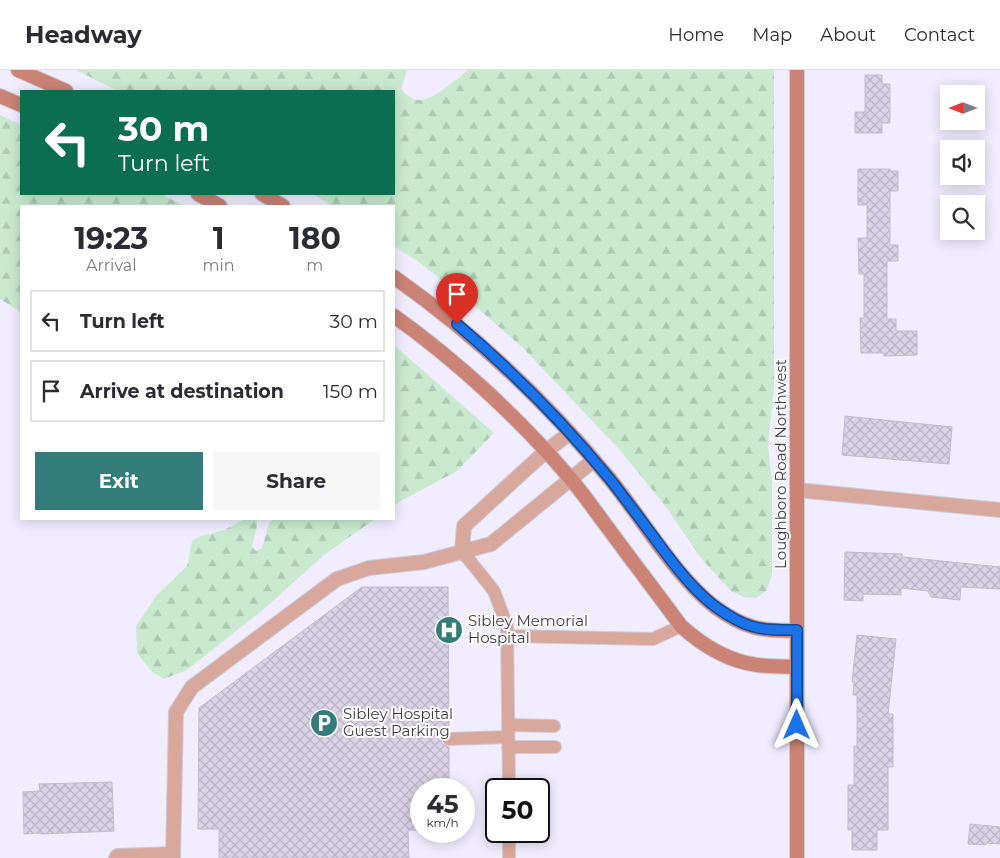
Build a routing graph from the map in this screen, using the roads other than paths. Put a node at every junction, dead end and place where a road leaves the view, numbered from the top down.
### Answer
1 (18, 70) edge
2 (797, 70) edge
3 (64, 90) edge
4 (0, 96) edge
5 (20, 106) edge
6 (200, 195) edge
7 (264, 195) edge
8 (218, 205) edge
9 (281, 205) edge
10 (395, 278) edge
11 (395, 317) edge
12 (570, 433) junction
13 (546, 451) junction
14 (594, 460) junction
15 (570, 478) junction
16 (797, 490) junction
17 (1000, 510) edge
18 (462, 551) junction
19 (680, 626) junction
20 (797, 630) junction
21 (507, 636) junction
22 (797, 667) junction
23 (554, 726) dead end
24 (508, 737) junction
25 (449, 738) dead end
26 (555, 747) dead end
27 (508, 778) edge
28 (509, 843) edge
29 (173, 856) edge
30 (115, 858) edge
31 (509, 858) edge
32 (797, 858) edge

1 - 3 main road
2 - 16 main road, Loughboro Road Northwest
4 - 5 main road
6 - 8 main road
7 - 9 main road
10 - 12 main road
11 - 13 main road
12 - 13 street
12 - 14 main road
13 - 15 main road
13 - 18 street
14 - 15 street
14 - 20 main road
15 - 18 street
15 - 19 main road
16 - 17 street
16 - 20 main road, Loughboro Road Northwest
18 - 21 lane
18 - 29 street
19 - 21 lane
19 - 22 main road
20 - 22 main road, Loughboro Road Northwest
21 - 24 lane
22 - 32 main road, Loughboro Road Northwest
23 - 24 lane
24 - 25 lane
24 - 26 lane
24 - 27 lane
28 - 31 lane
29 - 30 lane

